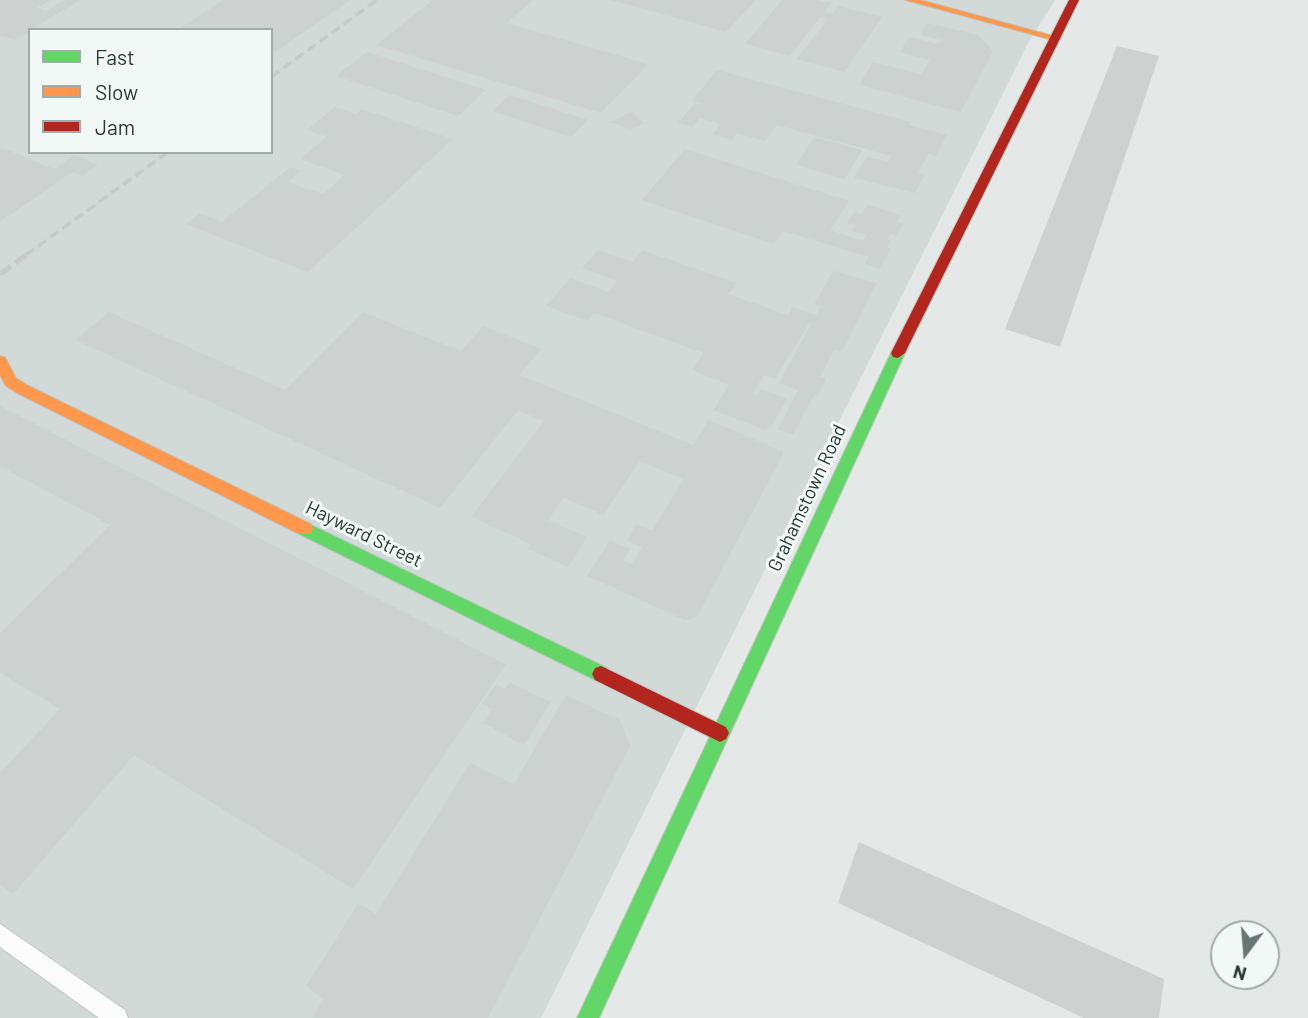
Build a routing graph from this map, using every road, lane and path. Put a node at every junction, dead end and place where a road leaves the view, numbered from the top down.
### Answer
1 (910, 0) edge
2 (973, 0) edge
3 (1074, 0) edge
4 (999, 6) dead end
5 (1056, 38) junction
6 (0, 361) edge
7 (720, 733) junction
8 (0, 934) edge
9 (117, 1018) edge
10 (588, 1018) edge

1 - 5 main road
2 - 4 main road
3 - 5 main road, Grahamstown Road
5 - 7 main road, Grahamstown Road
6 - 7 main road, Hayward Street
7 - 10 main road, Grahamstown Road
8 - 9 lane

